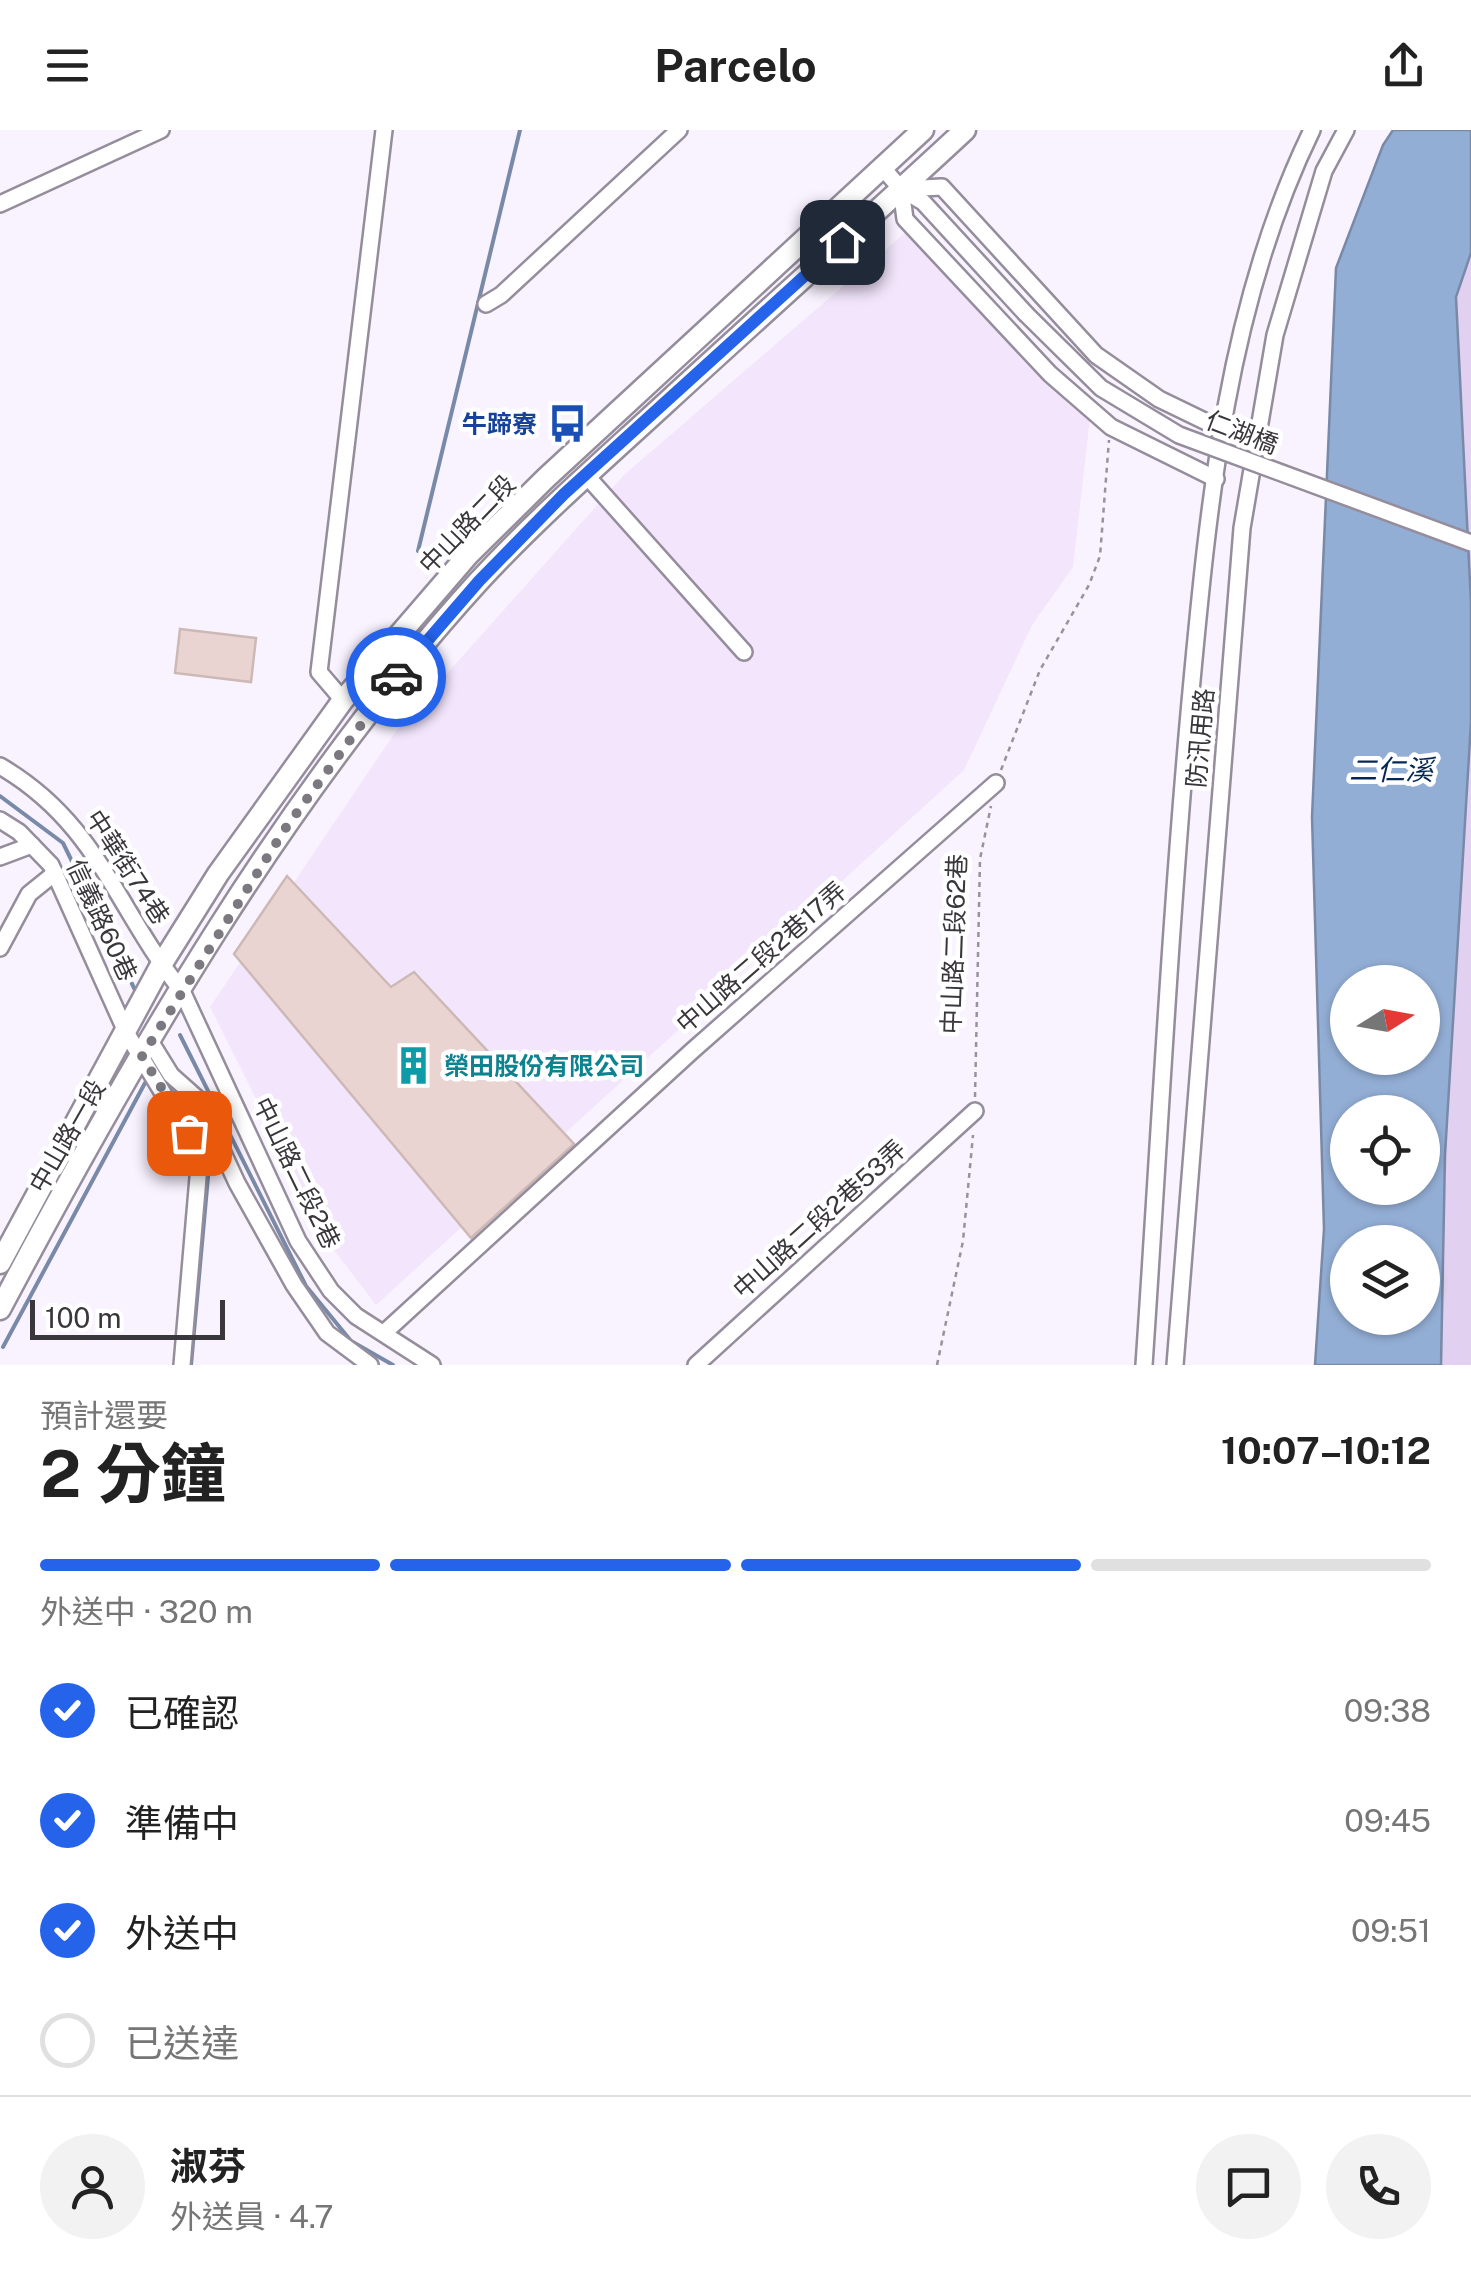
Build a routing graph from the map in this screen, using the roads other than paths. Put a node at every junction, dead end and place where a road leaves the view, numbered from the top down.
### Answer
1 (161, 130) edge
2 (384, 130) edge
3 (679, 130) edge
4 (923, 130) edge
5 (965, 130) edge
6 (1312, 130) edge
7 (1346, 130) edge
8 (882, 168) junction
9 (901, 189) junction
10 (0, 204) edge
11 (486, 304) dead end
12 (1223, 430) junction
13 (585, 474) junction
14 (1216, 479) junction
15 (1471, 543) edge
16 (744, 652) dead end
17 (344, 700) junction
18 (0, 766) edge
19 (996, 783) road end
20 (0, 820) edge
21 (32, 846) junction
22 (0, 857) edge
23 (55, 873) junction
24 (0, 948) edge
25 (157, 974) junction
26 (179, 997) junction
27 (130, 1029) junction
28 (146, 1048) junction
29 (975, 1111) road end
30 (0, 1264) edge
31 (0, 1309) edge
32 (386, 1332) junction
33 (182, 1365) edge
34 (370, 1365) edge
35 (432, 1365) edge
36 (696, 1365) edge
37 (1144, 1365) edge
38 (1175, 1365) edge

1 - 10 street
2 - 17 street
3 - 11 street
4 - 8 main road, 中山路二段
5 - 9 main road, 中山路二段
6 - 12 street
7 - 38 street, 防汛用路
8 - 9 street
8 - 17 main road, 中山路二段
9 - 12 street
9 - 13 main road, 中山路二段
9 - 14 street
9 - 15 street, 仁湖橋, bridge
12 - 14 street
13 - 16 street
13 - 26 main road, 中山路二段
14 - 37 street
17 - 25 main road, 中山路二段
18 - 25 street, 中華街74巷
19 - 32 street, 中山路二段2巷17弄
20 - 21 street, 信義路60巷
21 - 22 street
21 - 23 street, 信義路60巷
23 - 24 street
23 - 27 street, 信義路60巷
25 - 26 street, 中山路二段2巷
25 - 27 main road, 中山路二段
26 - 28 main road, 中山路二段
26 - 32 street, 中山路二段2巷
27 - 28 street, 信義路60巷
27 - 30 main road, 中山路一段
28 - 31 main road, 中山路一段
28 - 33 street
28 - 34 street
29 - 36 street, 中山路二段2巷53弄
32 - 35 street, 中山路二段2巷

